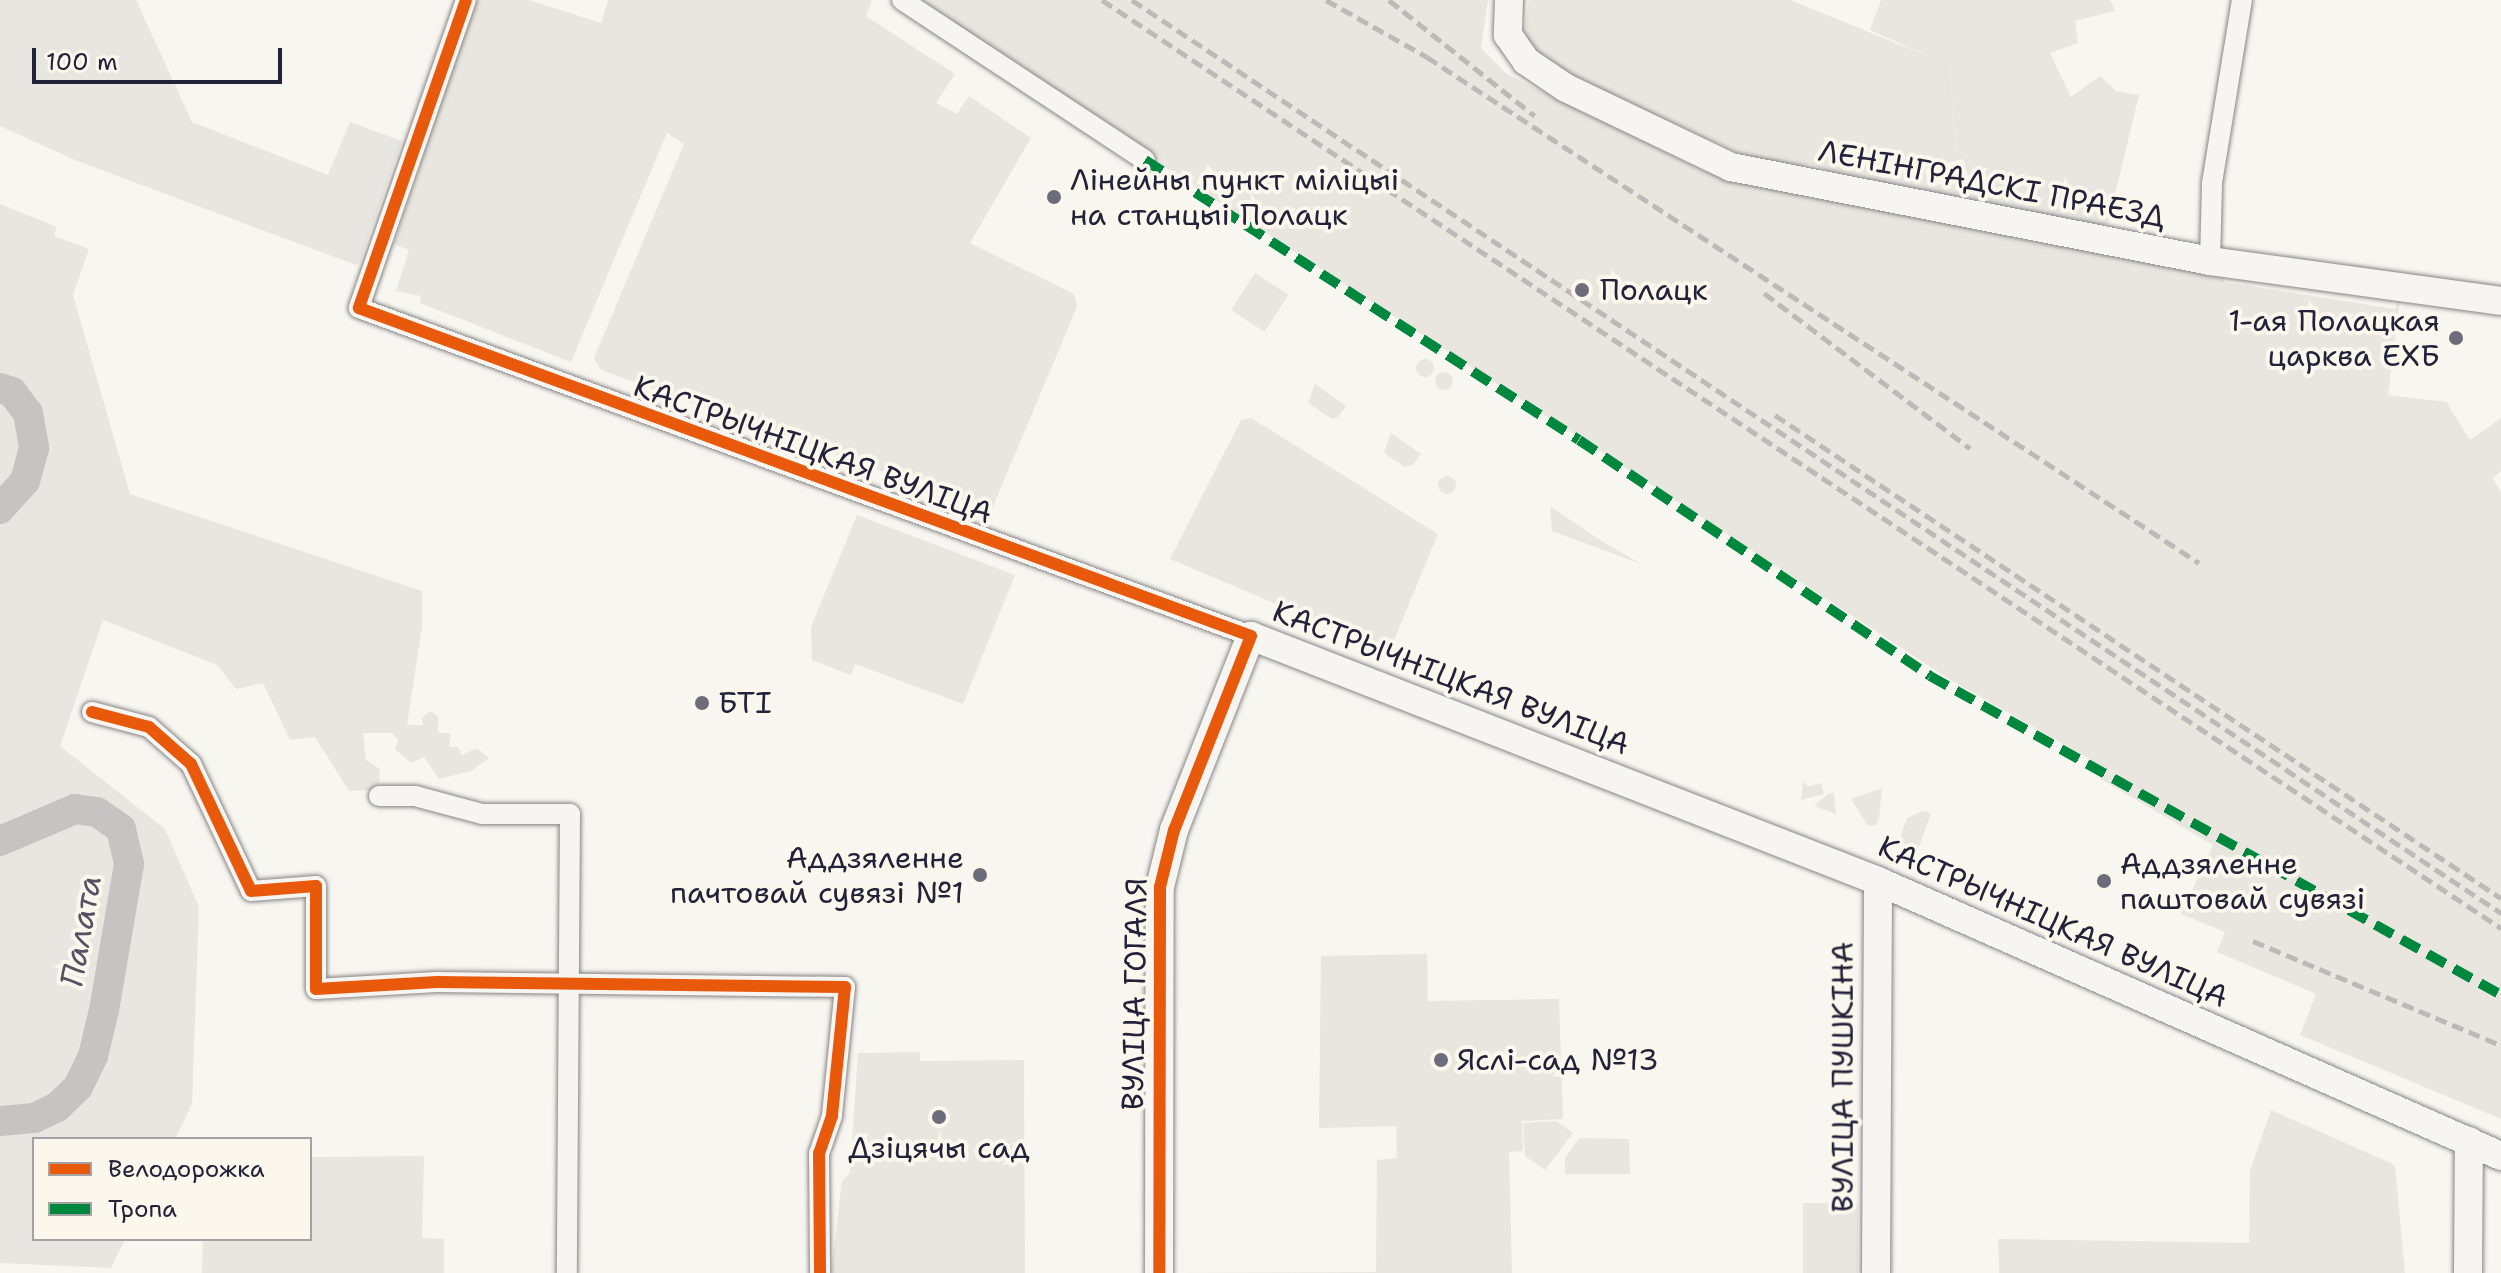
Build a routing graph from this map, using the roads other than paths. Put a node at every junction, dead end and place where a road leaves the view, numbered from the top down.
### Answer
1 (466, 0) edge
2 (902, 0) edge
3 (1509, 0) edge
4 (2242, 0) edge
5 (1145, 160) dead end
6 (2210, 261) junction
7 (2501, 301) edge
8 (1251, 636) junction
9 (92, 712) dead end
10 (379, 796) dead end
11 (1878, 881) junction
12 (569, 986) junction
13 (2469, 1141) junction
14 (2501, 1156) edge
15 (567, 1273) edge
16 (820, 1273) edge
17 (1159, 1273) edge
18 (1876, 1273) edge
19 (2468, 1273) edge

1 - 8 street, КАСТРЫЧНІЦКАЯ ВУЛІЦА
2 - 5 street
3 - 6 main road, ЛЕНІНГРАДСКІ ПРАЕЗД
4 - 6 street
6 - 7 main road, ЛЕНІНГРАДСКІ ПРАЕЗД
8 - 11 main road, КАСТРЫЧНІЦКАЯ ВУЛІЦА
8 - 17 main road, ВУЛІЦА ГОГАЛЯ
9 - 12 street
10 - 12 street
11 - 13 main road, КАСТРЫЧНІЦКАЯ ВУЛІЦА
11 - 18 main road, ВУЛІЦА ПУШКІНА
12 - 15 street
12 - 16 street
13 - 14 main road, КАСТРЫЧНІЦКАЯ ВУЛІЦА
13 - 19 main road

